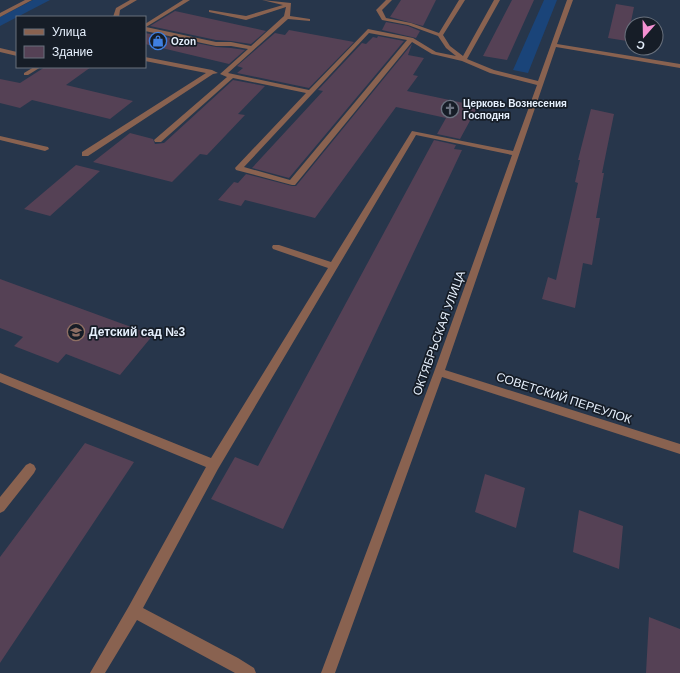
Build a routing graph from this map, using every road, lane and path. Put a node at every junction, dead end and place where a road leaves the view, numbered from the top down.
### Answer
1 (29, 0) edge
2 (134, 0) edge
3 (187, 0) edge
4 (265, 0) edge
5 (389, 0) edge
6 (462, 0) edge
7 (497, 0) edge
8 (570, 0) edge
9 (289, 4) junction
10 (212, 11) dead end
11 (0, 15) edge
12 (116, 16) edge
13 (287, 16) junction
14 (308, 20) dead end
15 (146, 25) edge
16 (146, 29) edge
17 (440, 35) junction
18 (411, 39) junction
19 (554, 45) junction
20 (252, 48) junction
21 (0, 50) edge
22 (16, 54) edge
23 (146, 59) edge
24 (464, 60) junction
25 (680, 66) edge
26 (36, 68) edge
27 (212, 72) junction
28 (26, 74) dead end
29 (223, 74) junction
30 (231, 76) junction
31 (541, 84) junction
32 (311, 92) junction
33 (0, 138) edge
34 (158, 140) dead end
35 (44, 149) dead end
36 (85, 154) dead end
37 (516, 154) junction
38 (276, 247) dead end
39 (333, 266) junction
40 (439, 372) junction
41 (0, 377) edge
42 (680, 449) edge
43 (214, 466) junction
44 (30, 470) dead end
45 (0, 507) edge
46 (134, 611) junction
47 (96, 673) edge
48 (249, 673) edge
49 (328, 673) edge

1 - 11 street
2 - 12 street
3 - 15 street
4 - 9 street
5 - 17 street
6 - 17 street
7 - 24 street
8 - 19 street, ОКТЯБРЬСКАЯ УЛИЦА
9 - 10 street
9 - 13 street
13 - 14 street
13 - 20 street
16 - 20 street
17 - 24 street
18 - 24 street
18 - 32 street
18 - 32 street
19 - 25 street
19 - 31 street, ОКТЯБРЬСКАЯ УЛИЦА
20 - 29 street
21 - 22 street
23 - 27 street
24 - 31 street
26 - 28 street
27 - 29 street
27 - 36 street
29 - 30 street
30 - 32 street
30 - 34 street
31 - 37 street, ОКТЯБРЬСКАЯ УЛИЦА
33 - 35 street
37 - 39 street
37 - 40 street, ОКТЯБРЬСКАЯ УЛИЦА
38 - 39 street
39 - 43 street
40 - 42 street, СОВЕТСКИЙ ПЕРЕУЛОК
40 - 49 street, ОКТЯБРЬСКАЯ УЛИЦА
41 - 43 street
43 - 46 street
44 - 45 street
46 - 47 street
46 - 48 street

